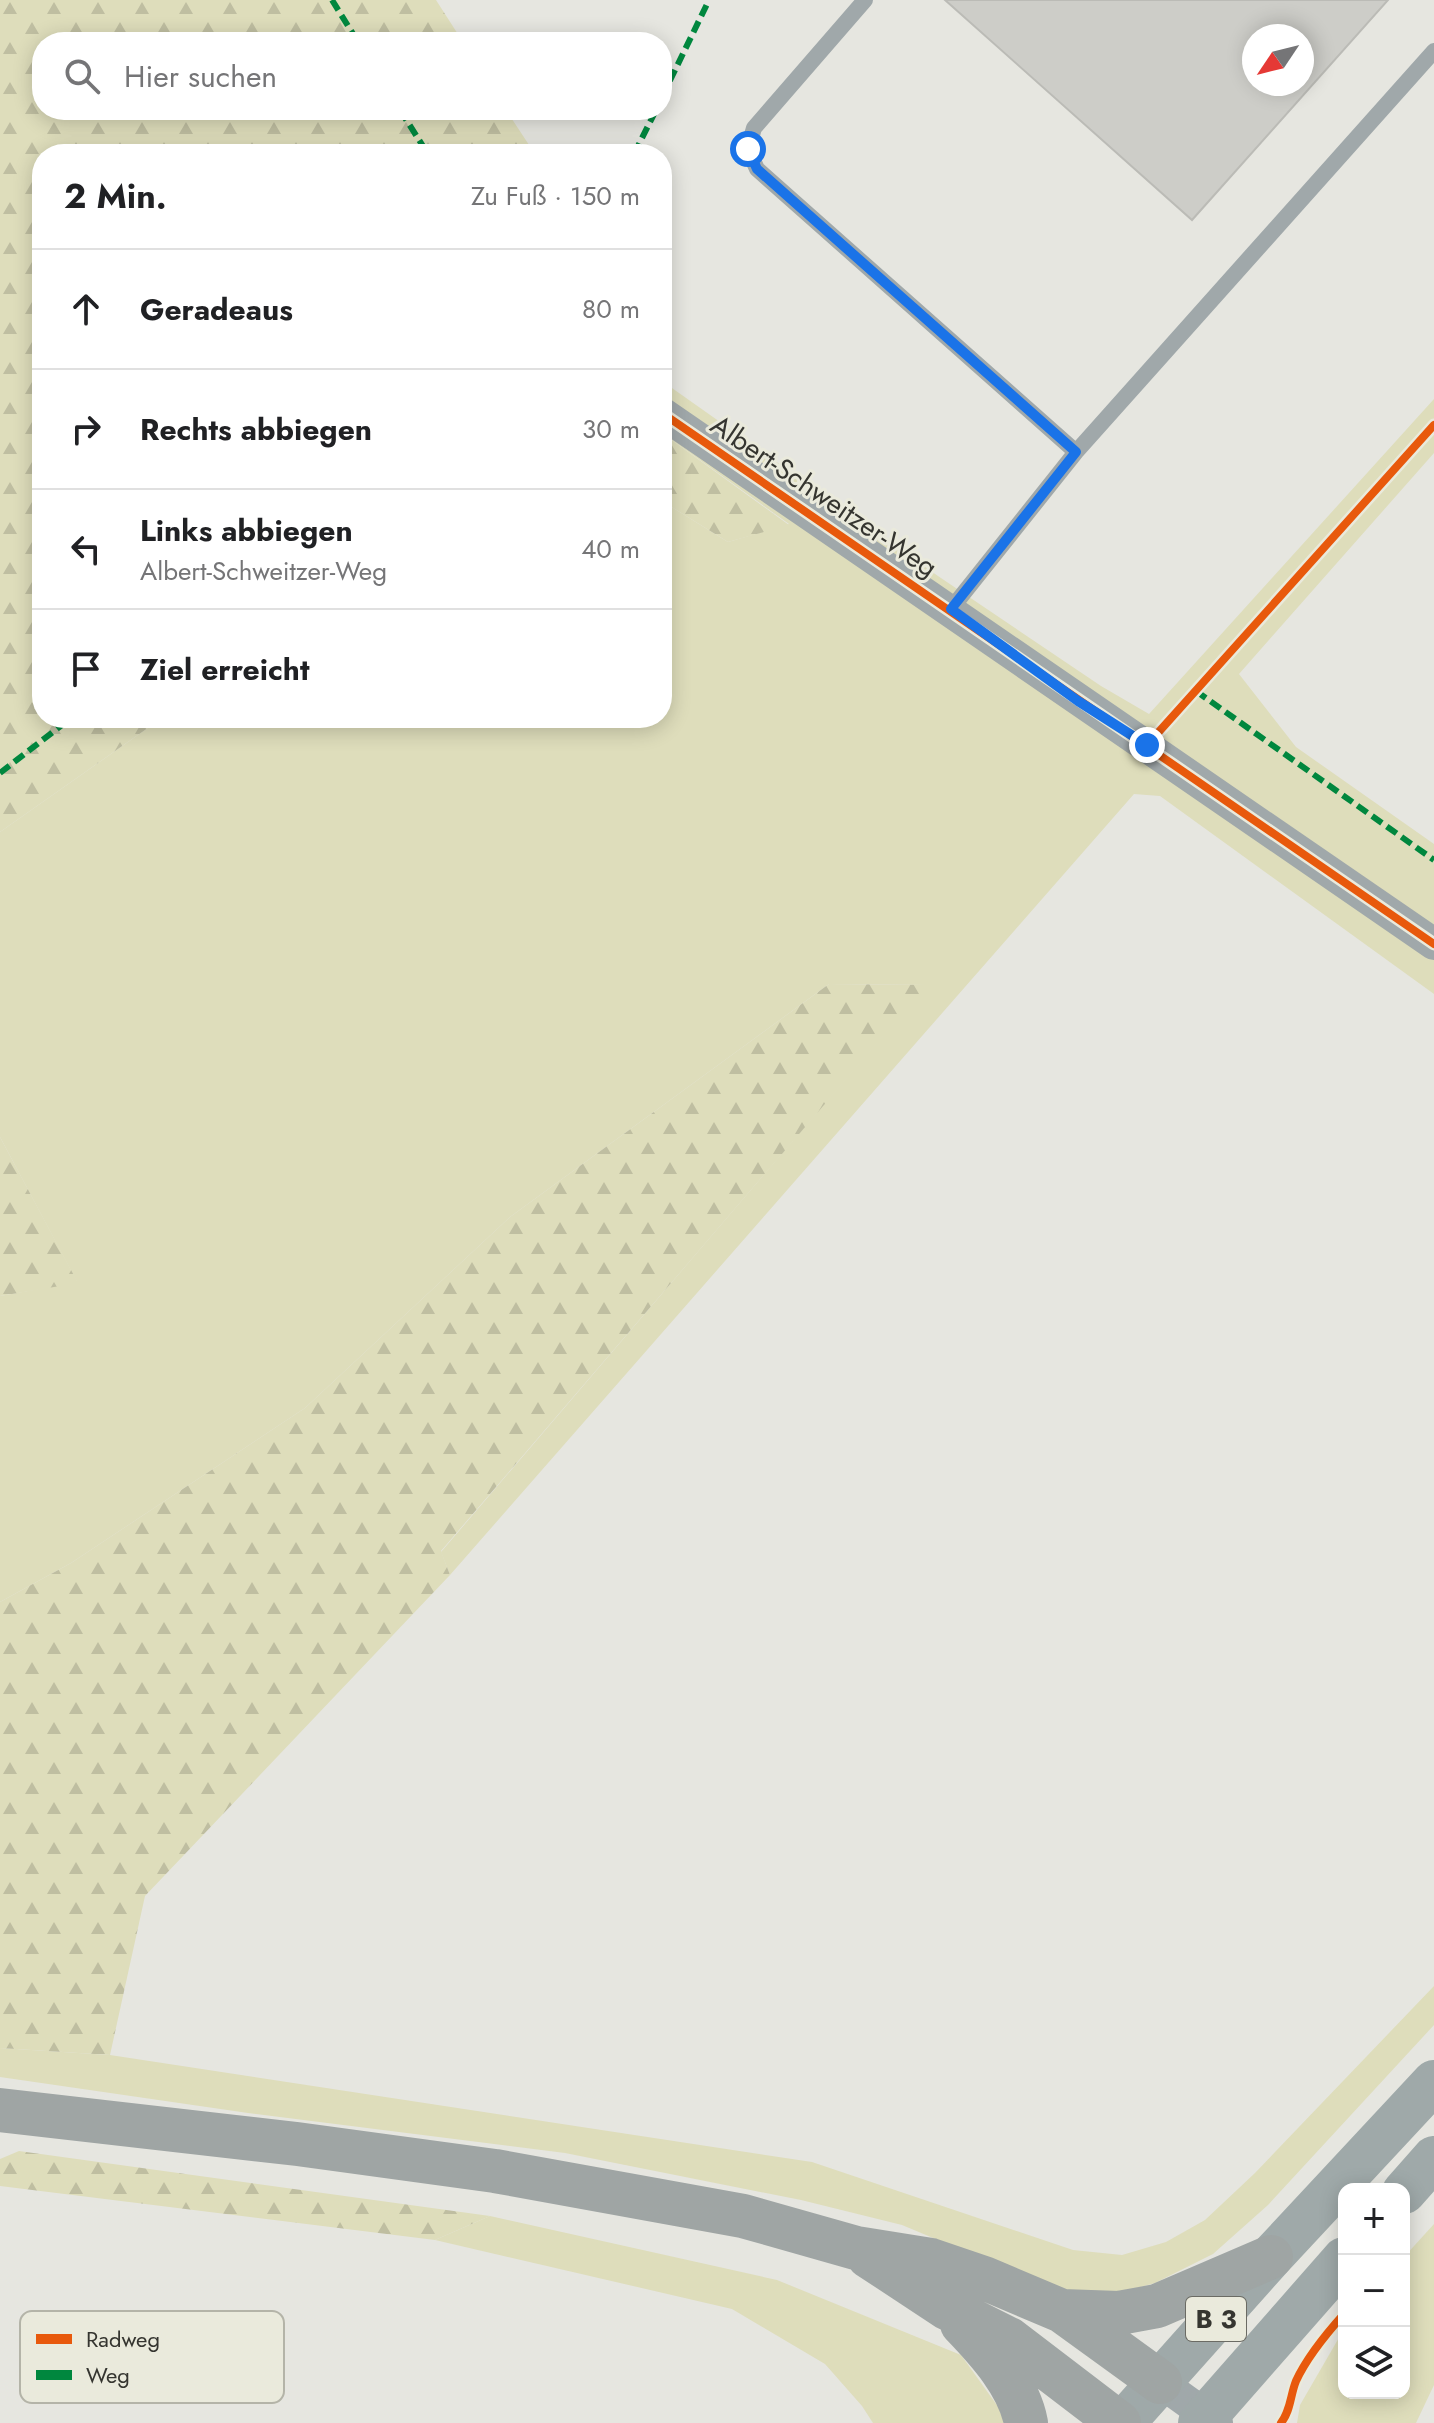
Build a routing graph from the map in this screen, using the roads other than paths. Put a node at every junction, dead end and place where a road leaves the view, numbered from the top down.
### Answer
1 (865, 0) edge
2 (1434, 51) edge
3 (672, 420) edge
4 (1076, 452) junction
5 (951, 609) junction
6 (1434, 944) edge
7 (1434, 2082) edge
8 (0, 2110) edge
9 (1434, 2158) edge
10 (1410, 2185) edge
11 (856, 2248) junction
12 (1271, 2257) junction
13 (1338, 2266) edge
14 (947, 2308) junction
15 (1062, 2311) junction
16 (1160, 2382) junction
17 (1208, 2420) edge
18 (1026, 2423) edge
19 (1121, 2423) edge

1 - 4 lane
2 - 4 lane
3 - 5 street, Albert-Schweitzer-Weg
4 - 5 lane
5 - 6 street, Albert-Schweitzer-Weg
7 - 12 main road, B 3
8 - 11 highway
9 - 10 main road
11 - 14 highway
11 - 15 highway
12 - 15 highway
12 - 16 main road, B 3
13 - 17 main road, B 3
14 - 18 highway
14 - 19 highway
15 - 16 highway
16 - 17 street
16 - 19 main road, B 3

